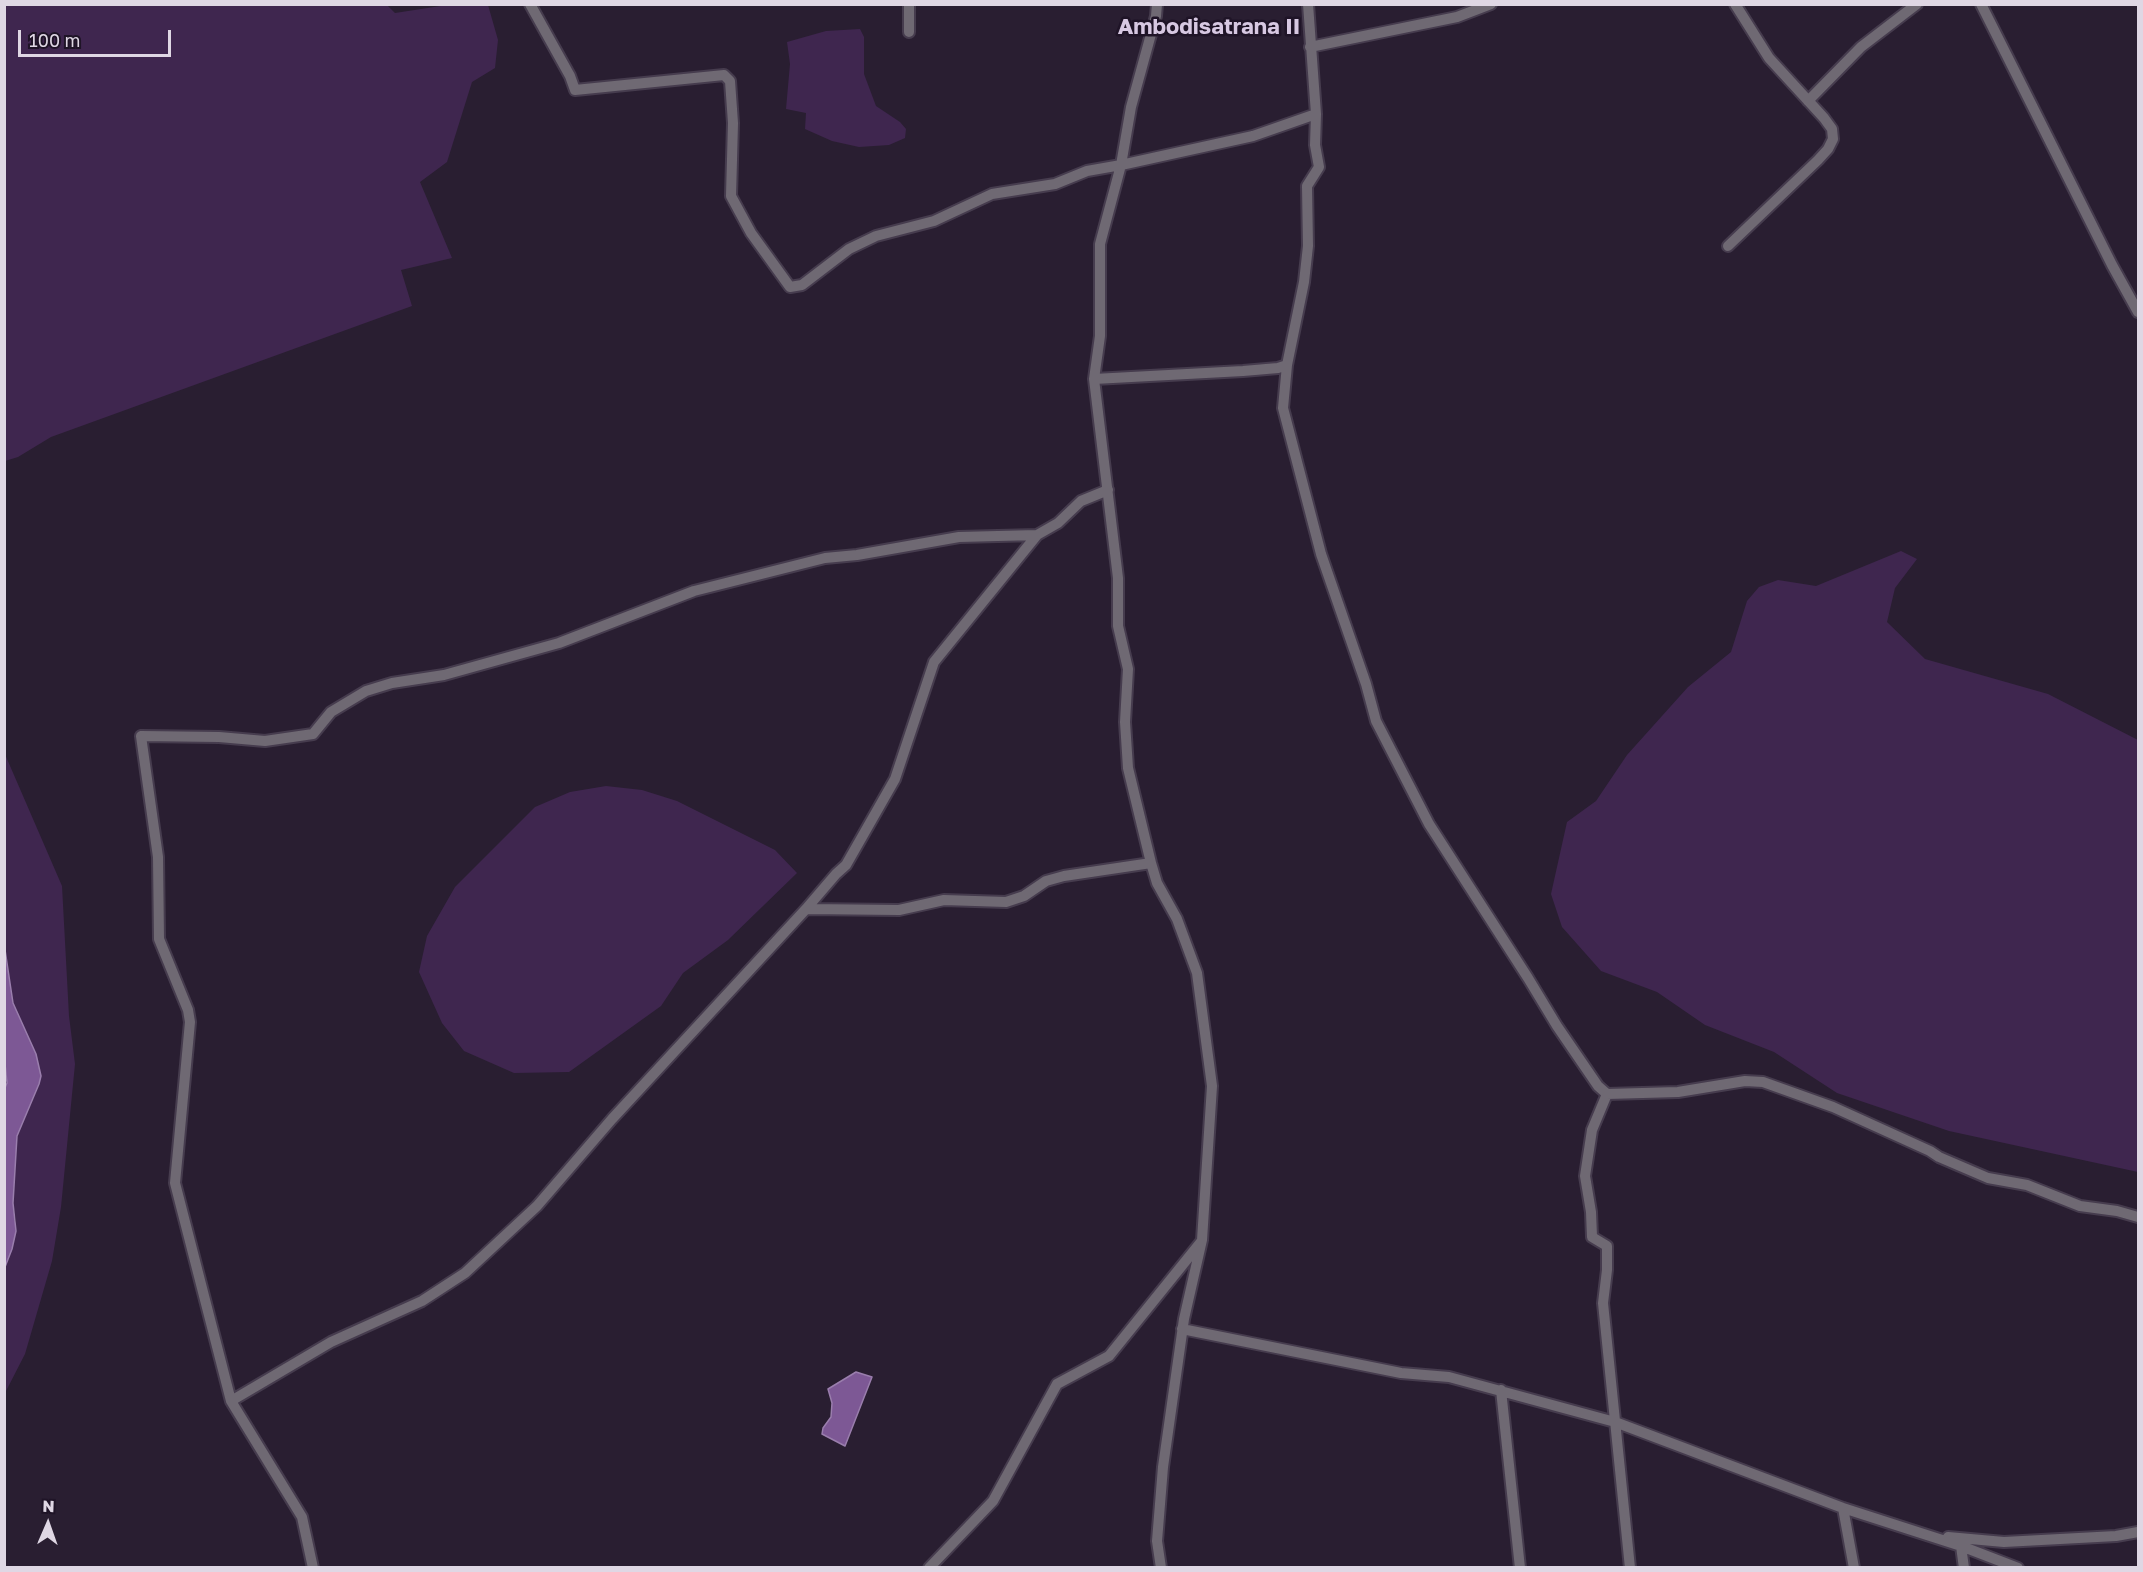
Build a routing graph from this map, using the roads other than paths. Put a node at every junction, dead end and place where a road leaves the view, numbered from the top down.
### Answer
1 (530, 4) edge
2 (909, 4) edge
3 (1157, 4) edge
4 (1308, 4) edge
5 (1491, 4) edge
6 (1735, 4) edge
7 (1917, 4) edge
8 (1981, 4) edge
9 (909, 32) dead end
10 (1310, 47) junction
11 (1808, 101) junction
12 (1316, 114) junction
13 (1121, 165) junction
14 (1728, 246) dead end
15 (2139, 312) edge
16 (1287, 365) junction
17 (1094, 379) junction
18 (1108, 490) junction
19 (1037, 535) junction
20 (1150, 863) junction
21 (806, 909) junction
22 (1607, 1094) junction
23 (2139, 1217) edge
24 (1202, 1240) junction
25 (1182, 1329) junction
26 (1501, 1390) junction
27 (231, 1401) junction
28 (1615, 1422) junction
29 (1843, 1508) junction
30 (2139, 1532) edge
31 (1927, 1535) junction
32 (1961, 1546) junction
33 (313, 1568) edge
34 (928, 1568) edge
35 (1161, 1568) edge
36 (1520, 1568) edge
37 (1630, 1568) edge
38 (1854, 1568) edge
39 (1964, 1568) edge
40 (2018, 1568) edge

1 - 13 street
2 - 9 street
3 - 13 street
4 - 10 street
5 - 10 street
6 - 11 street
7 - 11 street
8 - 15 street
10 - 12 street
11 - 14 street
12 - 13 street
12 - 16 street
13 - 17 street
16 - 17 street
16 - 22 street
17 - 18 street
18 - 19 street
18 - 20 street
19 - 21 street
19 - 27 street
20 - 21 street
20 - 24 street
21 - 27 street
22 - 23 street
22 - 28 street
24 - 25 street
24 - 34 street
25 - 26 street
25 - 35 street
26 - 28 street
26 - 36 street
27 - 33 street
28 - 29 street
28 - 37 street
29 - 31 street
29 - 38 street
30 - 31 street
31 - 32 street
32 - 39 street
32 - 40 street

